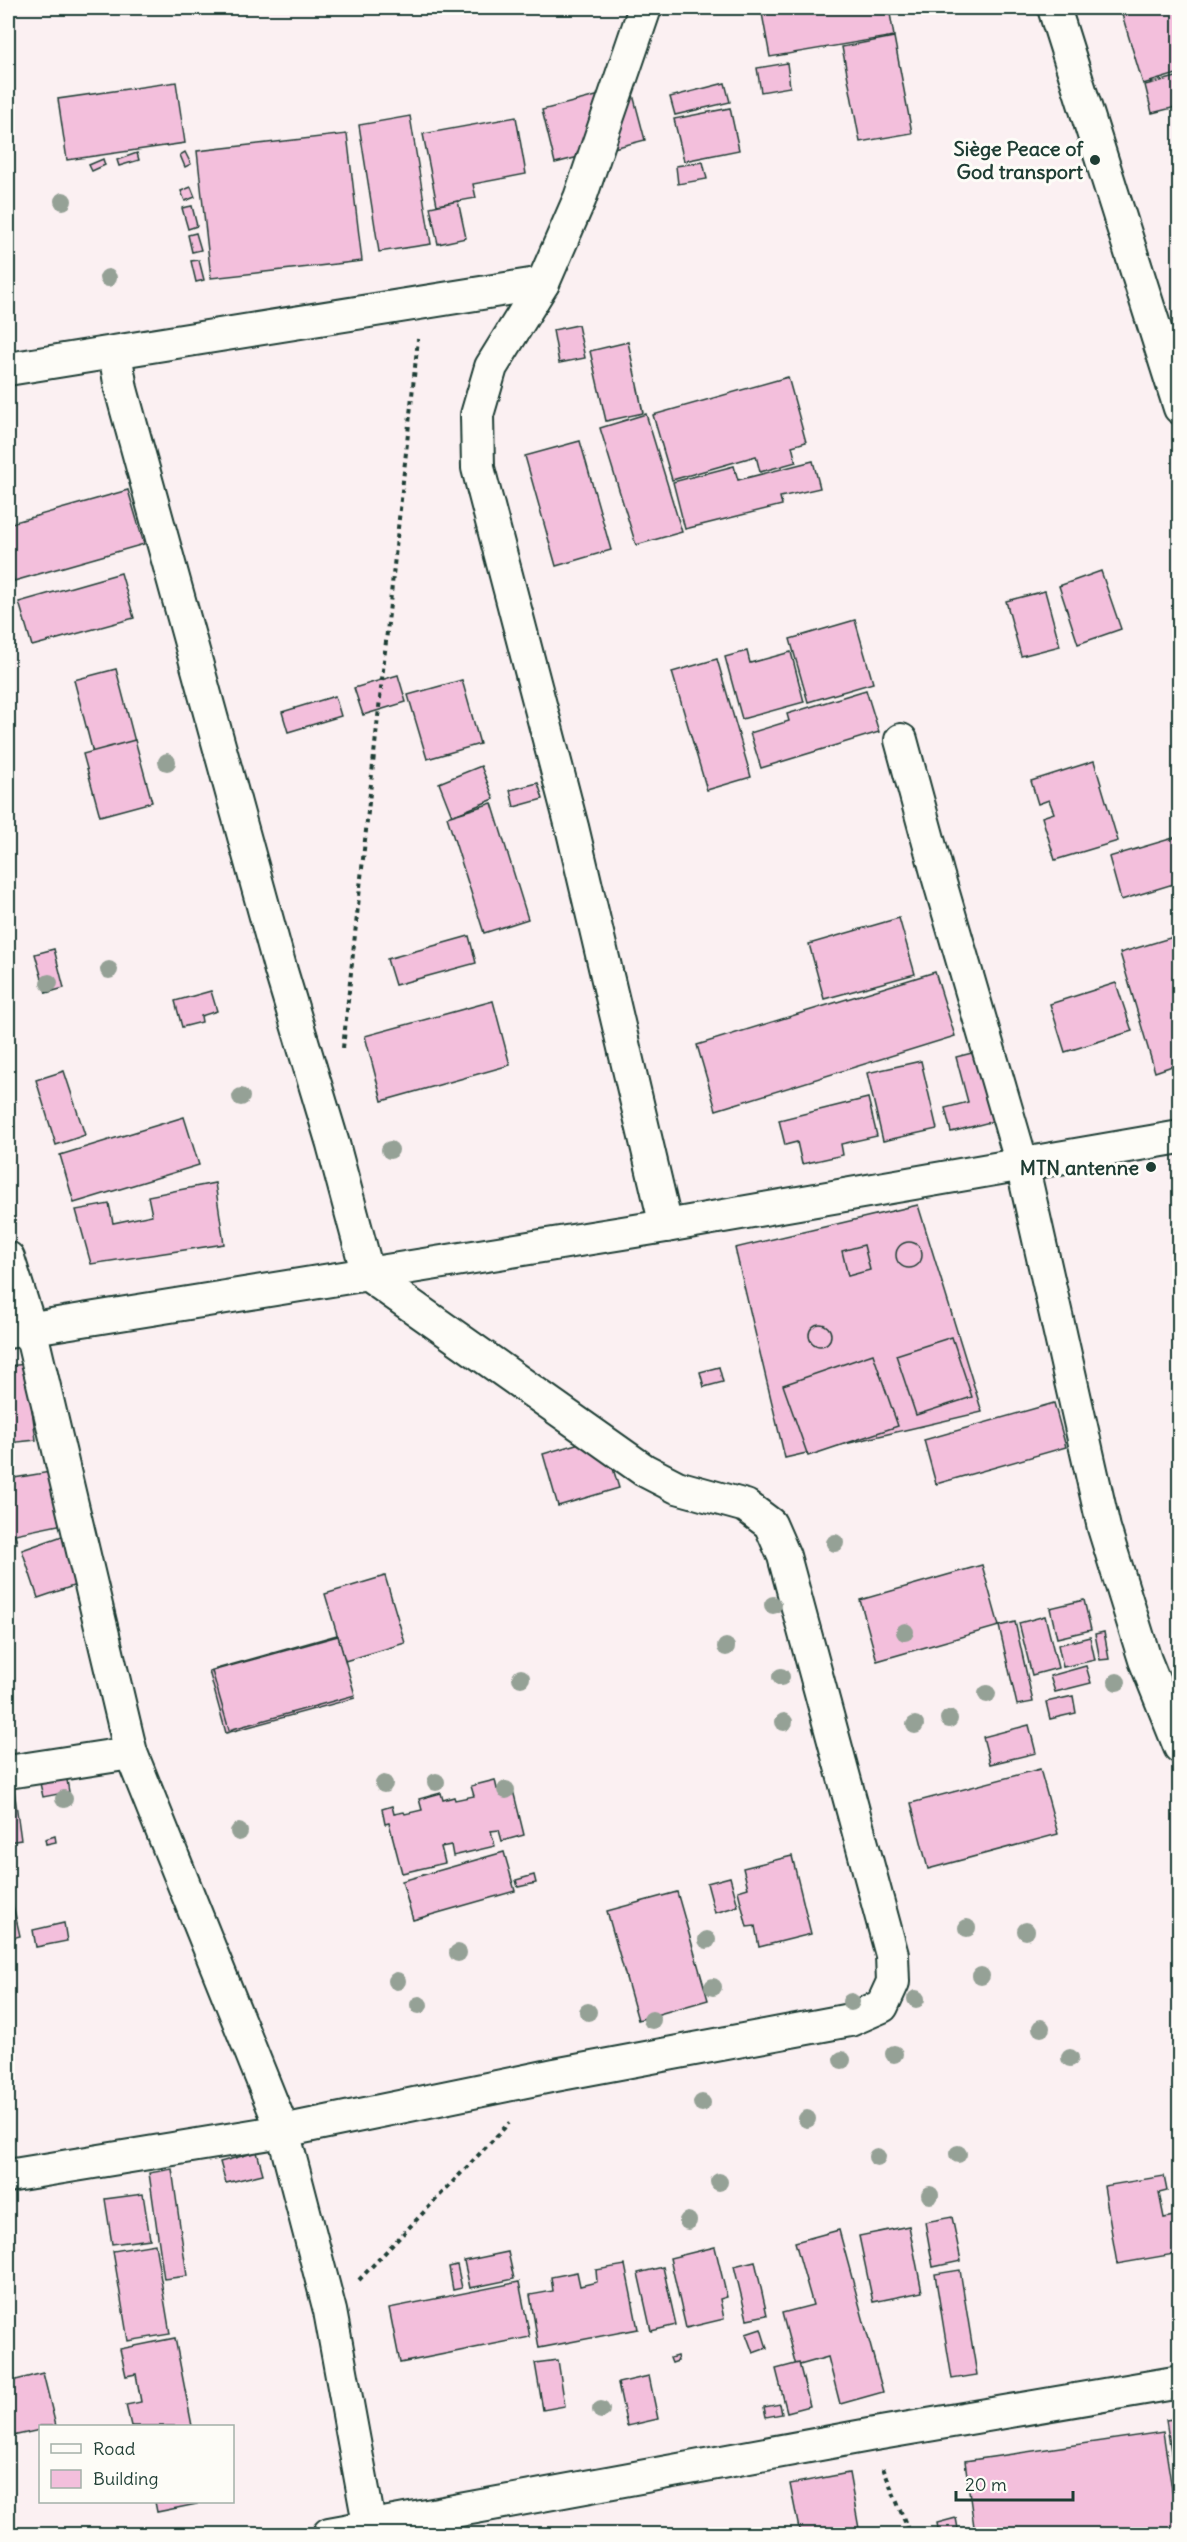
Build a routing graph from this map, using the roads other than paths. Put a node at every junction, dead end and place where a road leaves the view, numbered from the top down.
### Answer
1 (645, 8) edge
2 (1054, 8) edge
3 (543, 284) junction
4 (115, 352) junction
5 (8, 369) edge
6 (1179, 408) edge
7 (902, 740) dead end
8 (1179, 1137) edge
9 (1022, 1164) junction
10 (666, 1226) junction
11 (8, 1258) edge
12 (368, 1275) junction
13 (19, 1330) edge
14 (1179, 1747) edge
15 (131, 1753) junction
16 (8, 1773) edge
17 (283, 2131) junction
18 (8, 2176) edge
19 (1179, 2365) edge
20 (1167, 2385) edge
21 (370, 2531) edge
22 (329, 2535) edge

1 - 3 street
2 - 6 street
3 - 4 street
3 - 10 street
4 - 5 street
4 - 12 street
7 - 9 street
8 - 9 street
9 - 10 street
9 - 14 street
10 - 12 street
11 - 13 street
12 - 13 street
12 - 17 street
13 - 15 street
15 - 16 street
15 - 17 street
17 - 18 street
17 - 21 street
19 - 20 street
20 - 21 street
21 - 22 street

